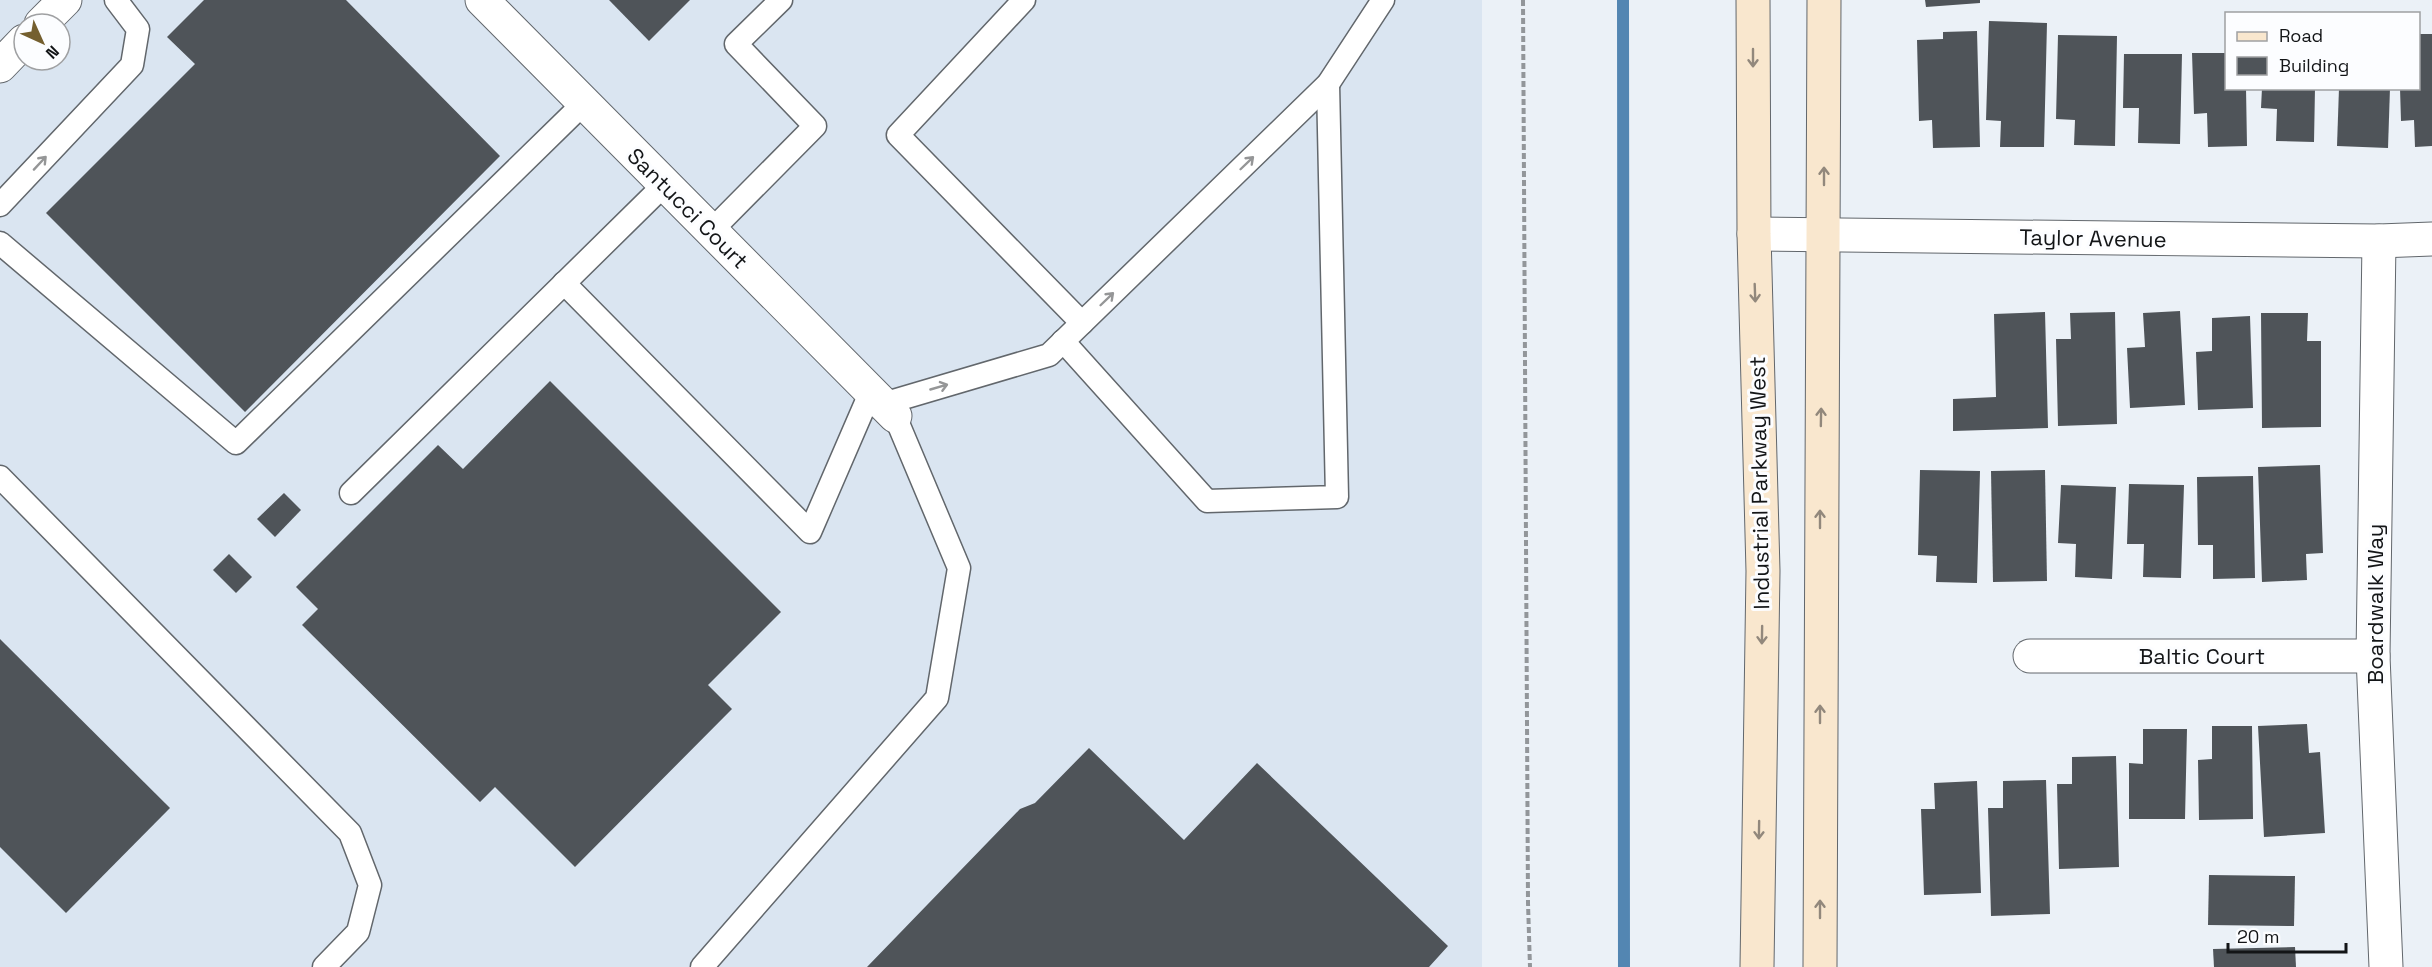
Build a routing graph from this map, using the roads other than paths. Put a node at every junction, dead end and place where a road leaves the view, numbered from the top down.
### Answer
1 (65, 0) edge
2 (116, 0) edge
3 (482, 0) edge
4 (781, 0) edge
5 (1024, 0) edge
6 (1383, 0) edge
7 (1753, 0) edge
8 (1824, 0) edge
9 (53, 12) edge
10 (12, 54) edge
11 (0, 66) edge
12 (1328, 84) junction
13 (584, 103) junction
14 (665, 184) junction
15 (0, 206) edge
16 (711, 231) junction
17 (1754, 234) junction
18 (1824, 234) junction
19 (2432, 239) edge
20 (2379, 241) junction
21 (0, 243) edge
22 (564, 283) junction
23 (1082, 323) junction
24 (1063, 341) junction
25 (883, 403) junction
26 (0, 477) edge
27 (351, 493) dead end
28 (2030, 656) dead end
29 (2373, 656) junction
30 (324, 967) edge
31 (702, 967) edge
32 (1757, 967) edge
33 (1820, 967) edge
34 (2386, 967) edge

1 - 9 street
15 -> 2 lane
3 - 13 street, Santucci Court
4 - 16 lane
5 - 23 lane
6 - 12 lane
7 -> 17 main road, Industrial Parkway West
18 -> 8 main road
10 - 11 street
23 -> 12 lane
12 - 24 lane
13 - 14 street, Santucci Court
13 - 21 lane
14 - 16 street, Santucci Court
14 - 22 lane
16 - 25 street, Santucci Court
17 - 18 street, Taylor Avenue
17 -> 32 main road, Industrial Parkway West
18 - 20 street, Taylor Avenue
33 -> 18 main road
19 - 20 street, Taylor Avenue
20 - 29 street, Boardwalk Way
22 - 25 lane
22 - 27 lane
23 - 24 lane
25 -> 24 lane
25 - 31 lane
26 - 30 lane
28 - 29 street, Baltic Court
29 - 34 street, Boardwalk Way

